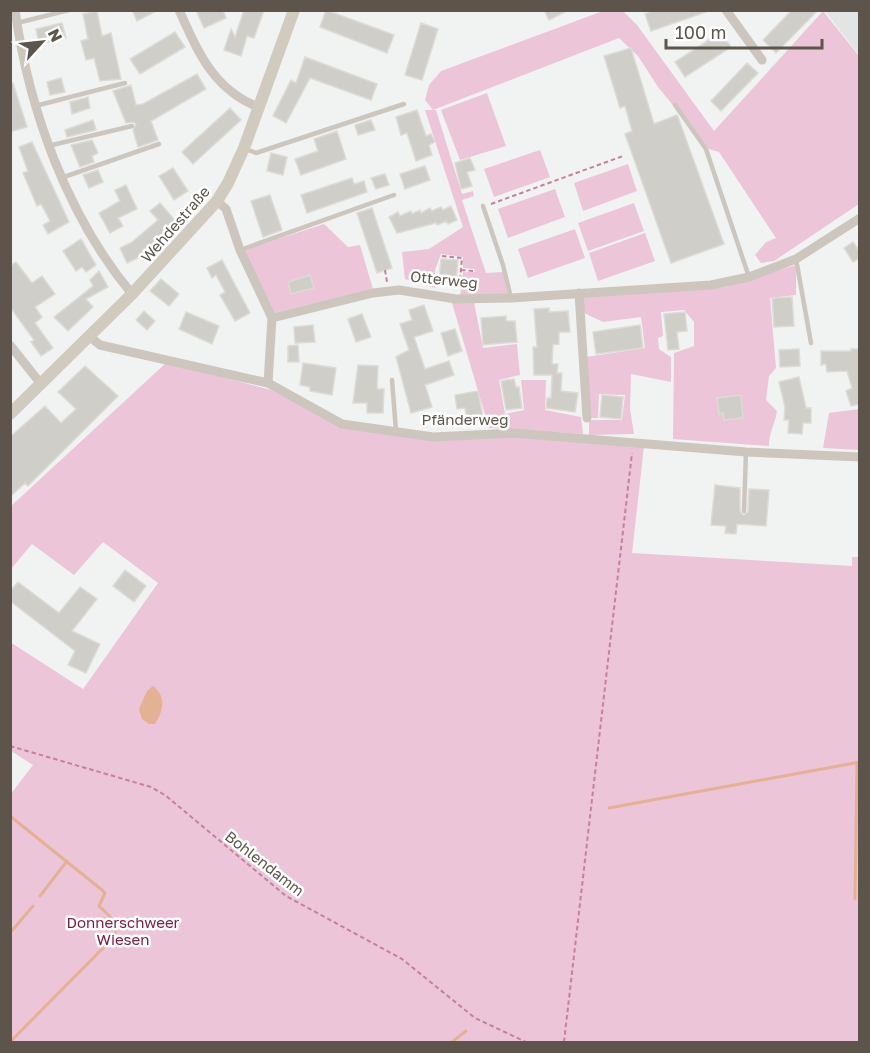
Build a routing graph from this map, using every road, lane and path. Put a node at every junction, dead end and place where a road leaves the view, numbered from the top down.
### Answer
1 (15, 10) edge
2 (69, 10) edge
3 (179, 10) edge
4 (294, 10) edge
5 (726, 10) edge
6 (17, 23) junction
7 (762, 60) dead end
8 (125, 83) dead end
9 (404, 104) dead end
10 (675, 105) dead end
11 (36, 106) junction
12 (258, 106) junction
13 (132, 126) dead end
14 (159, 144) dead end
15 (48, 146) junction
16 (244, 148) junction
17 (623, 156) dead end
18 (61, 178) junction
19 (394, 195) dead end
20 (217, 201) junction
21 (483, 206) joint
22 (860, 218) edge
23 (240, 250) junction
24 (442, 256) dead end
25 (796, 259) junction
26 (461, 270) junction
27 (473, 271) dead end
28 (748, 277) junction
29 (579, 293) junction
30 (132, 294) junction
31 (511, 298) junction
32 (458, 299) junction
33 (272, 318) junction
34 (89, 336) junction
35 (811, 344) dead end
36 (10, 345) edge
37 (392, 380) dead end
38 (268, 383) junction
39 (41, 384) junction
40 (10, 414) edge
41 (587, 418) dead end
42 (396, 432) junction
43 (633, 441) junction
44 (746, 452) junction
45 (860, 457) edge
46 (744, 512) dead end
47 (10, 746) edge
48 (526, 1042) edge
49 (564, 1042) edge

1 - 6 street
2 - 6 lane
3 - 12 street
4 - 12 street, Wehdestraße
5 - 7 street
6 - 11 street
8 - 11 lane
9 - 16 lane
10 - 28 lane
11 - 15 street
12 - 16 street, Wehdestraße
13 - 15 lane
14 - 18 lane
15 - 18 street
16 - 20 street, Wehdestraße
17 - 21 path
18 - 30 street
19 - 23 lane
20 - 23 street
20 - 30 street, Wehdestraße
21 - 31 lane
22 - 25 street, Otterweg
23 - 33 street
24 - 26 path
25 - 28 street, Otterweg
25 - 35 lane
26 - 27 path
26 - 32 path
28 - 29 street, Otterweg
29 - 31 street, Otterweg
29 - 41 street
30 - 34 street, Wehdestraße
31 - 32 street, Otterweg
32 - 33 street, Otterweg
33 - 38 street
34 - 38 street, Pfänderweg
34 - 39 street, Wehdestraße
36 - 39 street
37 - 42 lane
38 - 42 street, Pfänderweg
39 - 40 street, Wehdestraße
42 - 43 street, Pfänderweg
43 - 44 street, Pfänderweg
43 - 49 path
44 - 45 street, Pfänderweg
44 - 46 lane
47 - 48 path, Bohlendamm

